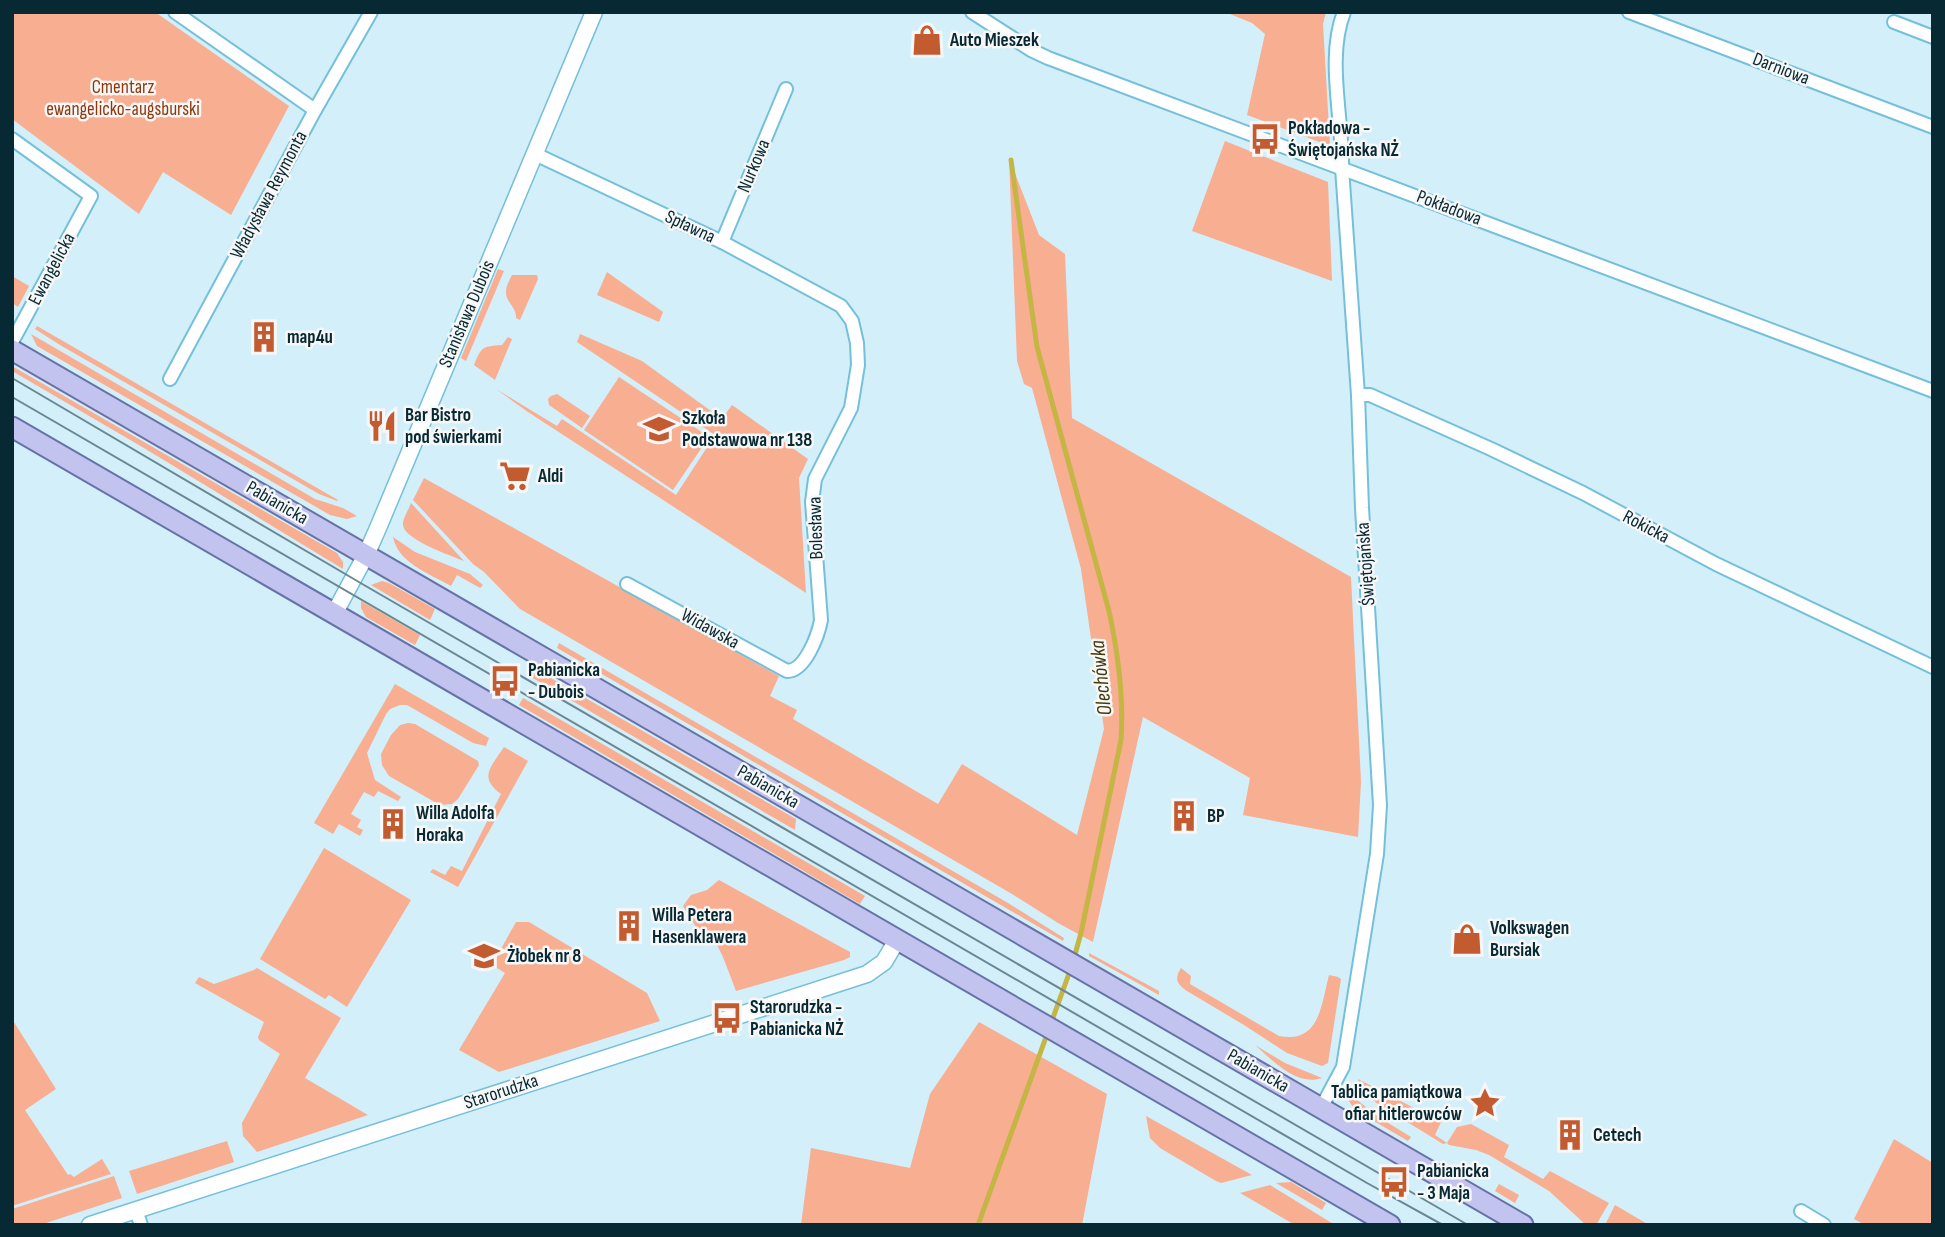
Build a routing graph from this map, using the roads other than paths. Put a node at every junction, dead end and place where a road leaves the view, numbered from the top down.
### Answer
1 (175, 12) edge
2 (371, 12) edge
3 (594, 12) edge
4 (972, 12) edge
5 (1343, 12) edge
6 (1629, 12) edge
7 (1894, 22) dead end
8 (1933, 37) edge
9 (786, 89) dead end
10 (315, 110) junction
11 (1933, 127) edge
12 (12, 139) edge
13 (535, 154) junction
14 (1342, 168) junction
15 (722, 242) junction
16 (841, 306) joint
17 (12, 342) edge
18 (12, 350) edge
19 (170, 379) dead end
20 (1933, 391) edge
21 (1357, 395) junction
22 (12, 427) edge
23 (366, 555) junction
24 (627, 584) dead end
25 (334, 614) junction
26 (1933, 667) edge
27 (793, 671) joint
28 (897, 940) junction
29 (1321, 1108) junction
30 (1801, 1211) dead end
31 (138, 1217) edge
32 (90, 1225) edge
33 (1390, 1225) edge
34 (1523, 1225) edge
35 (1824, 1225) edge

1 - 10 street
2 - 10 street, Władysława Reymonta
3 - 13 street, Stanisława Dubois
4 - 14 street, Pokładowa
5 - 14 street, Świętojańska
6 - 11 street, Darniowa
7 - 8 street
9 - 15 street, Nurkowa
10 - 19 street, Władysława Reymonta
12 - 17 street, Ewangelicka
13 - 15 street, Spławna
13 - 23 street, Stanisława Dubois
14 - 20 street, Pokładowa
14 - 21 street, Świętojańska
15 - 16 street, Spławna
16 - 27 street, Bolesława
18 - 23 main road, Pabianicka
21 - 26 street, Rokicka
21 - 29 street, Świętojańska
22 - 25 main road
23 - 25 street, Stanisława Dubois
23 - 29 main road, Pabianicka
24 - 27 street, Widawska
25 - 28 main road
28 - 31 street, Starorudzka
28 - 33 main road
29 - 34 main road, Pabianicka
30 - 35 street
31 - 32 street, Starorudzka

